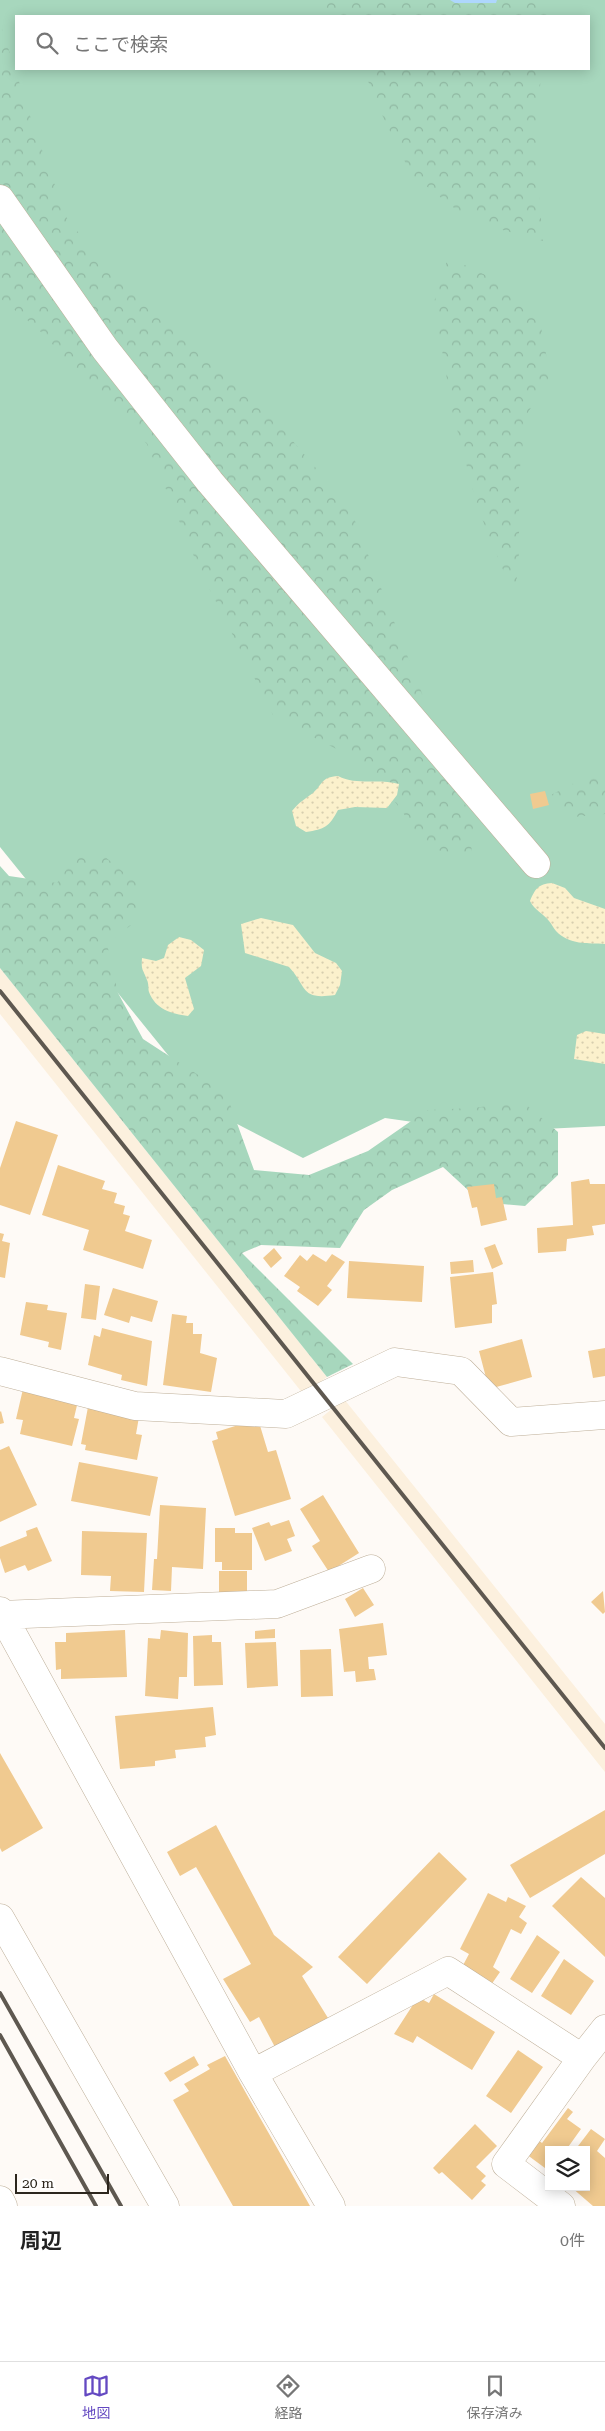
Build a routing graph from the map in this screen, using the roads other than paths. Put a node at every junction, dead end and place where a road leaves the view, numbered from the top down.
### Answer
1 (0, 199) edge
2 (536, 864) dead end
3 (0, 1371) edge
4 (605, 1415) edge
5 (372, 1569) dead end
6 (1, 1613) edge
7 (0, 1918) edge
8 (605, 2029) edge
9 (582, 2058) junction
10 (253, 2073) junction
11 (0, 2200) edge
12 (3, 2206) edge
13 (165, 2206) edge
14 (332, 2206) edge
15 (561, 2206) edge

1 - 2 main road
3 - 4 main road
5 - 6 main road
6 - 10 main road
7 - 13 main road
8 - 9 main road
9 - 10 main road
9 - 15 main road
10 - 14 main road
11 - 12 main road

